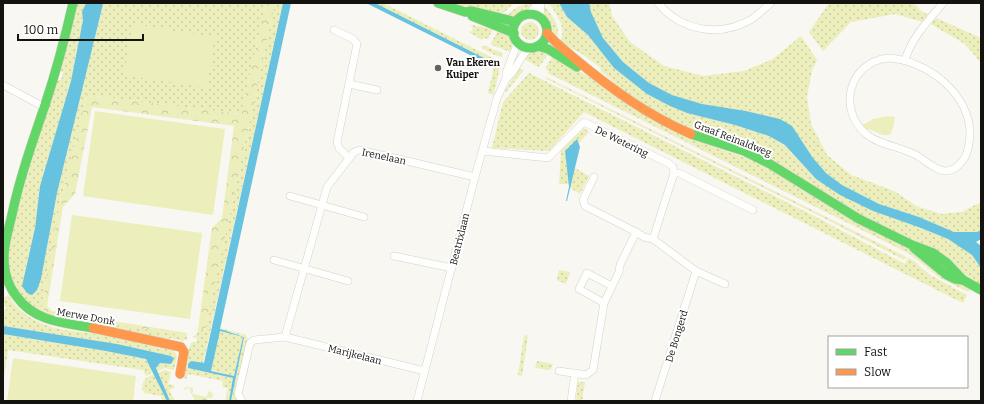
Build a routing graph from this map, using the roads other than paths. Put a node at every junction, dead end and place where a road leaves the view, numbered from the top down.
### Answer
1 (73, 3) edge
2 (438, 3) edge
3 (538, 3) edge
4 (541, 3) edge
5 (658, 3) edge
6 (771, 3) edge
7 (943, 3) edge
8 (465, 12) junction
9 (529, 14) junction
10 (540, 17) junction
11 (516, 22) junction
12 (334, 30) dead end
13 (547, 33) junction
14 (515, 36) junction
15 (534, 47) junction
16 (906, 60) junction
17 (590, 72) junction
18 (506, 79) junction
19 (349, 84) junction
20 (3, 85) edge
21 (378, 90) dead end
22 (44, 107) junction
23 (483, 151) junction
24 (348, 158) junction
25 (674, 173) junction
26 (475, 177) junction
27 (594, 178) dead end
28 (290, 196) dead end
29 (322, 205) junction
30 (753, 210) dead end
31 (364, 217) dead end
32 (636, 232) junction
33 (653, 239) junction
34 (4, 248) edge
35 (394, 256) dead end
36 (274, 260) dead end
37 (304, 268) junction
38 (452, 268) junction
39 (696, 271) junction
40 (348, 281) dead end
41 (724, 284) dead end
42 (612, 286) junction
43 (981, 290) edge
44 (604, 303) junction
45 (285, 337) junction
46 (425, 371) junction
47 (559, 371) dead end
48 (575, 373) junction
49 (180, 374) dead end
50 (242, 401) edge
51 (417, 401) edge
52 (571, 401) edge
53 (655, 401) edge

1 - 22 main road, Merwe Donk
2 - 8 main road
3 - 9 street
4 - 10 street
5 - 6 street
7 - 16 street
8 - 11 main road
8 - 14 main road
9 - 10 main road
9 - 11 main road
10 - 13 main road
11 - 14 main road
12 - 19 street
13 - 15 main road
13 - 17 main road, Graaf Reinaldweg
14 - 15 main road
14 - 18 street, Beatrixlaan
15 - 17 main road, Graaf Reinaldweg
15 - 18 street, Beatrixlaan
16 - 16 street
17 - 43 main road, Graaf Reinaldweg
18 - 23 street, Beatrixlaan
19 - 21 street
19 - 24 street
20 - 22 street
22 - 34 main road, Merwe Donk
23 - 25 street, De Wetering
23 - 26 street, Beatrixlaan
24 - 26 street, Irenelaan
24 - 29 street, Irenelaan
25 - 30 street, De Wetering
25 - 33 street
26 - 38 street, Beatrixlaan
27 - 32 street
28 - 29 street
29 - 31 street
29 - 37 street, Irenelaan
32 - 33 street
32 - 42 street
33 - 39 street
34 - 49 main road, Merwe Donk
35 - 38 street
36 - 37 street
37 - 40 street
37 - 45 street, Irenelaan
38 - 46 street, Beatrixlaan
39 - 41 street
39 - 53 street, De Bongerd
42 - 44 street
42 - 44 street
44 - 48 street
45 - 46 street, Marijkelaan
45 - 50 street
46 - 51 street, Beatrixlaan
47 - 48 street
48 - 52 street

